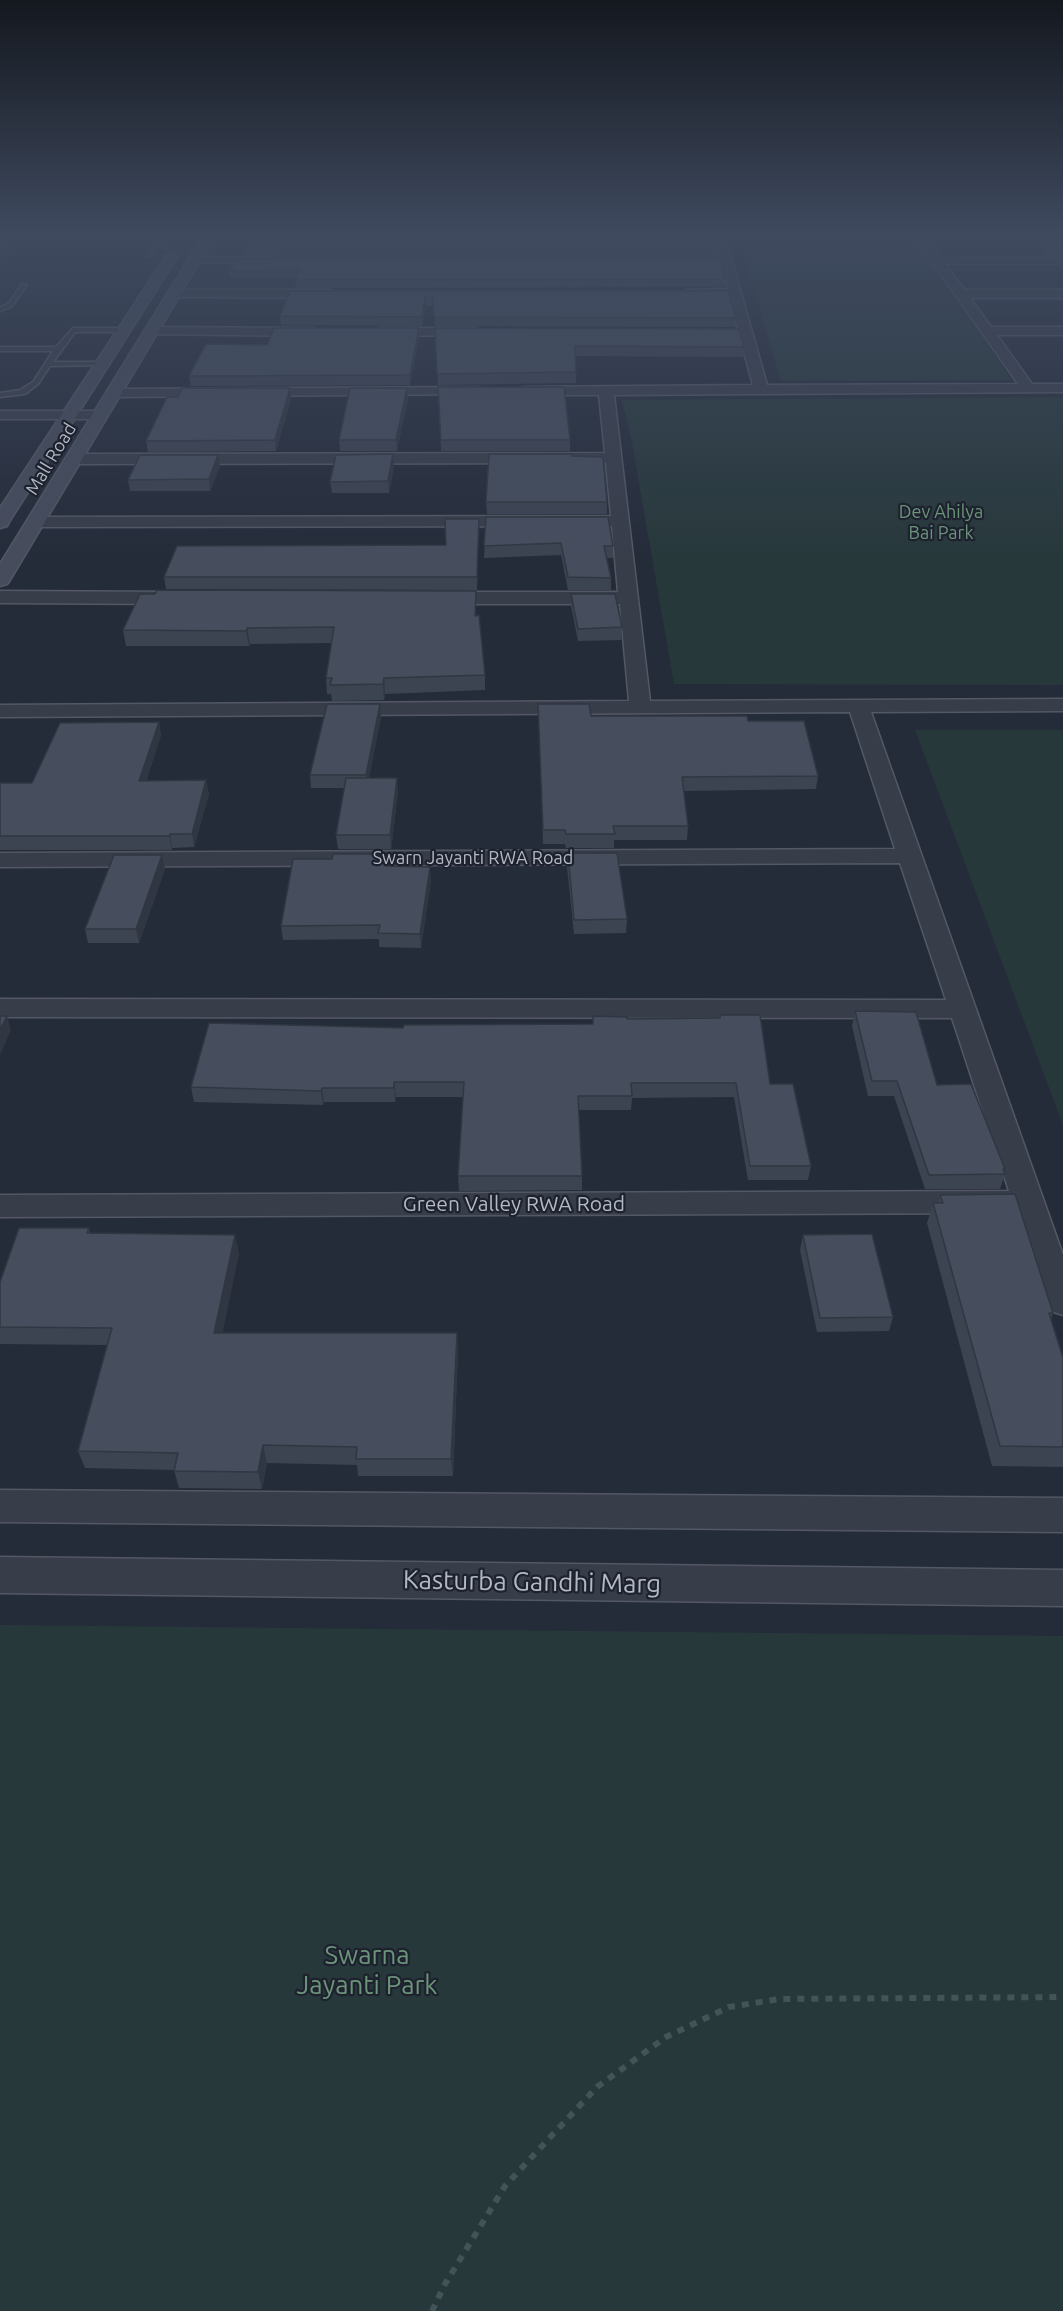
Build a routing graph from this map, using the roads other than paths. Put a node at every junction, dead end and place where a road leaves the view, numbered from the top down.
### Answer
1 (62, 344) edge
2 (114, 344) edge
3 (143, 344) edge
4 (745, 344) edge
5 (997, 344) edge
6 (0, 349) edge
7 (58, 349) junction
8 (48, 364) junction
9 (101, 364) junction
10 (1028, 388) junction
11 (1063, 388) edge
12 (606, 390) junction
13 (761, 390) junction
14 (114, 393) junction
15 (0, 395) edge
16 (0, 415) edge
17 (67, 419) junction
18 (98, 419) junction
19 (0, 423) edge
20 (613, 458) junction
21 (73, 459) junction
22 (620, 521) junction
23 (0, 522) edge
24 (35, 522) junction
25 (0, 580) edge
26 (0, 597) edge
27 (193, 598) edge
28 (419, 598) edge
29 (628, 598) junction
30 (1063, 705) edge
31 (858, 706) junction
32 (640, 708) junction
33 (0, 711) edge
34 (910, 856) junction
35 (0, 860) edge
36 (0, 1008) edge
37 (962, 1009) junction
38 (1029, 1202) junction
39 (0, 1206) edge
40 (1063, 1302) edge
41 (0, 1506) edge
42 (1063, 1515) edge
43 (0, 1575) edge
44 (1063, 1588) edge

1 - 7 lane
2 - 9 street, Mall Road
3 - 14 street, Mall Road
4 - 13 street
5 - 10 street
6 - 7 lane
7 - 8 lane
8 - 9 lane
8 - 15 lane
9 - 17 street, Mall Road
10 - 11 street
10 - 13 street
12 - 13 street
12 - 14 street
12 - 20 street
14 - 18 street, Mall Road
16 - 17 street
17 - 18 street
17 - 19 street
17 - 23 street, Mall Road
18 - 21 street, Mall Road
20 - 21 street
20 - 22 street
21 - 24 street, Mall Road
22 - 24 street
22 - 29 street
24 - 25 street, Mall Road
26 - 27 street
28 - 29 street
29 - 32 street
30 - 31 street
31 - 32 street
31 - 34 street
32 - 33 street
34 - 35 street, Swarn Jayanti RWA Road
34 - 37 street
36 - 37 street
37 - 38 street
38 - 39 street, Green Valley RWA Road
38 - 40 street
41 - 42 street
43 - 44 street, Kasturba Gandhi Marg

